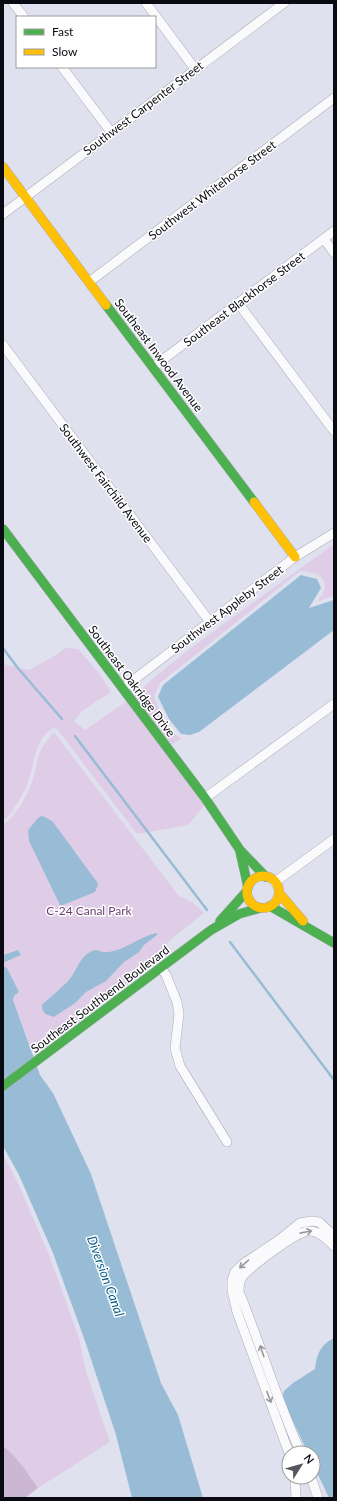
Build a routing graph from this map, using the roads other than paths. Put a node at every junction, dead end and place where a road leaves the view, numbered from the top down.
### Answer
1 (13, 3) edge
2 (146, 3) edge
3 (284, 3) edge
4 (23, 16) edge
5 (156, 16) edge
6 (156, 16) edge
7 (63, 68) edge
8 (196, 69) junction
9 (334, 98) edge
10 (112, 132) junction
11 (3, 167) edge
12 (26, 197) junction
13 (3, 214) edge
14 (334, 231) edge
15 (324, 239) junction
16 (334, 253) edge
17 (89, 282) junction
18 (238, 303) junction
19 (3, 345) edge
20 (153, 367) junction
21 (334, 431) edge
22 (3, 529) edge
23 (334, 533) edge
24 (295, 557) junction
25 (210, 622) junction
26 (123, 688) junction
27 (334, 704) edge
28 (205, 798) junction
29 (334, 839) edge
30 (240, 850) junction
31 (266, 876) junction
32 (275, 882) junction
33 (248, 889) junction
34 (279, 894) junction
35 (270, 906) junction
36 (260, 908) junction
37 (307, 927) junction
38 (211, 930) junction
39 (334, 943) edge
40 (161, 968) junction
41 (3, 1086) edge
42 (227, 1142) dead end
43 (334, 1236) edge
44 (334, 1246) edge
45 (270, 1250) junction
46 (266, 1375) junction
47 (294, 1439) junction
48 (285, 1442) junction
49 (286, 1445) edge
50 (297, 1445) edge
51 (295, 1485) edge
52 (314, 1485) edge
53 (296, 1498) edge
54 (318, 1498) edge

1 - 4 street
2 - 6 street
3 - 8 street, Southwest Carpenter Street
5 - 8 street
7 - 10 street
8 - 10 street, Southwest Carpenter Street
9 - 17 street, Southwest Whitehorse Street
10 - 12 street, Southwest Carpenter Street
11 - 12 street, Southeast Inwood Avenue
12 - 13 street, Southwest Carpenter Street
12 - 17 street, Southeast Inwood Avenue
14 - 15 street, Southeast Blackhorse Street
15 - 16 street
15 - 18 street, Southeast Blackhorse Street
17 - 20 street, Southeast Inwood Avenue
18 - 20 street, Southeast Blackhorse Street
18 - 21 street
19 - 25 street, Southwest Fairchild Avenue
20 - 24 street, Southeast Inwood Avenue
22 - 26 street, Southeast Oakridge Drive
23 - 24 street, Southwest Appleby Street
24 - 25 street, Southwest Appleby Street
25 - 26 street, Southwest Appleby Street
26 - 28 street, Southeast Oakridge Drive
27 - 28 street
28 - 30 street, Southeast Oakridge Drive
29 - 32 street
30 - 31 street, Southeast Oakridge Drive
30 - 33 street, Southeast Oakridge Drive
31 - 32 street
31 - 33 street
32 - 34 street
33 - 36 street
33 - 38 street, Southeast Southbend Boulevard
34 - 35 street
34 - 37 street
35 - 36 street
35 - 37 street
36 - 38 street, Southeast Southbend Boulevard
37 - 39 street
38 - 40 street, Southeast Southbend Boulevard
40 - 41 street, Southeast Southbend Boulevard
40 - 42 street
43 - 45 street
45 -> 44 street
45 - 46 street
46 - 47 street
46 -> 48 street
47 - 48 street
47 - 50 street
48 - 49 street
51 - 53 street
52 - 54 street

